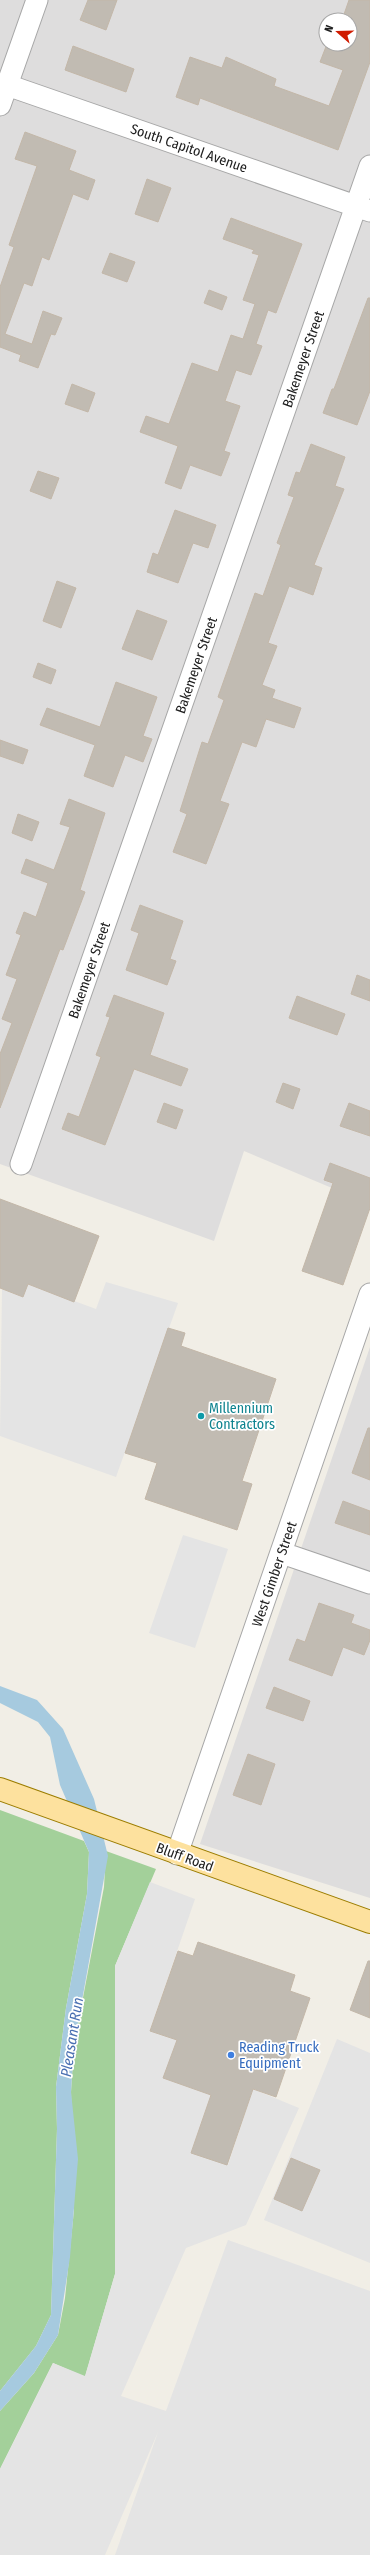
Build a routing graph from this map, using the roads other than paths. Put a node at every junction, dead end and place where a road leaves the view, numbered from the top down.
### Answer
1 (37, 0) edge
2 (7, 85) junction
3 (0, 105) edge
4 (370, 166) edge
5 (363, 209) edge
6 (21, 1164) dead end
7 (370, 1294) edge
8 (282, 1553) junction
9 (370, 1583) edge
10 (0, 1789) edge
11 (177, 1854) junction
12 (370, 1922) edge

1 - 2 street
2 - 3 street
2 - 5 street, South Capitol Avenue
4 - 5 street, Bakemeyer Street
5 - 6 street, Bakemeyer Street
7 - 8 street, West Gimber Street
8 - 9 street
8 - 11 street, West Gimber Street
10 - 11 main road, Bluff Road
11 - 12 main road, Bluff Road

